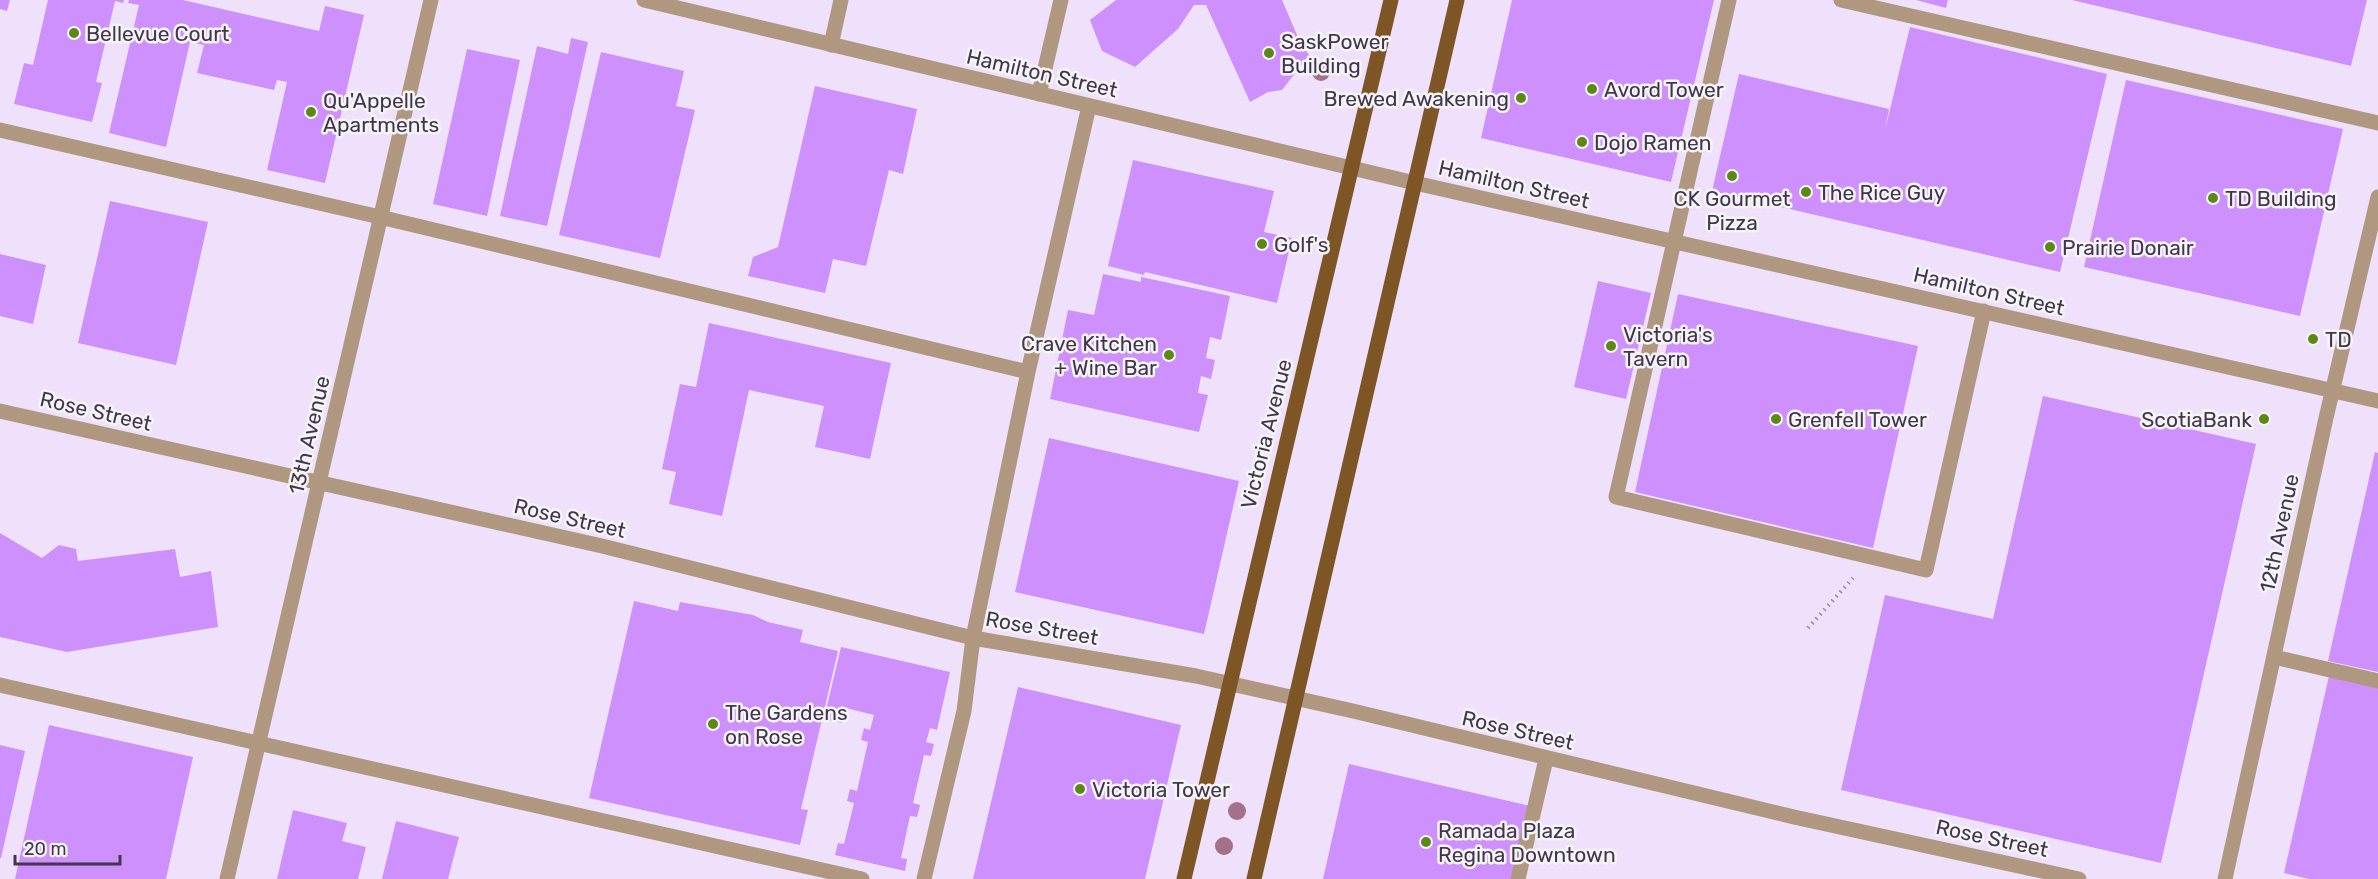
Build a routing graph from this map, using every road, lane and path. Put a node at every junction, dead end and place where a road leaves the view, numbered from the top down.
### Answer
1 (431, 0) edge
2 (644, 0) edge
3 (841, 0) edge
4 (1062, 0) edge
5 (1391, 0) edge
6 (1457, 0) edge
7 (1729, 0) edge
8 (1841, 0) edge
9 (831, 45) junction
10 (1039, 94) junction
11 (1089, 106) junction
12 (2378, 123) edge
13 (0, 130) edge
14 (1353, 168) junction
15 (1415, 183) junction
16 (2378, 197) edge
17 (380, 217) junction
18 (1674, 242) junction
19 (1984, 311) junction
20 (1028, 372) junction
21 (2332, 390) junction
22 (2378, 400) edge
23 (0, 411) edge
24 (319, 483) junction
25 (1871, 558) junction
26 (1808, 628) dead end
27 (973, 638) junction
28 (2274, 657) junction
29 (2378, 681) edge
30 (1229, 683) junction
31 (0, 685) edge
32 (1296, 699) junction
33 (259, 743) junction
34 (1546, 759) junction
35 (792, 871) edge
36 (227, 879) edge
37 (862, 879) edge
38 (924, 879) edge
39 (1184, 879) edge
40 (1254, 879) edge
41 (1518, 879) edge
42 (2079, 879) edge
43 (2225, 879) edge

1 - 17 street, 13th Avenue
2 - 9 street, Hamilton Street
3 - 9 street
4 - 10 street
5 - 14 main road, Victoria Avenue
6 - 15 main road
7 - 18 street
8 - 12 street
9 - 10 street, Hamilton Street
10 - 11 street, Hamilton Street
11 - 14 street, Hamilton Street
11 - 20 street
13 - 17 street
14 - 15 street, Hamilton Street
14 - 30 main road, Victoria Avenue
15 - 18 street, Hamilton Street
15 - 32 main road
16 - 21 street, 12th Avenue
17 - 20 street
17 - 24 street, 13th Avenue
18 - 19 street, Hamilton Street
18 - 25 street
19 - 21 street, Hamilton Street
19 - 25 street
20 - 27 street
21 - 22 street, Hamilton Street
21 - 28 street, 12th Avenue
23 - 24 street, Rose Street
24 - 27 street, Rose Street
24 - 33 street, 13th Avenue
25 - 26 path
27 - 30 street, Rose Street
27 - 38 street
28 - 29 street
28 - 43 street, 12th Avenue
30 - 32 street, Rose Street
30 - 39 main road, Victoria Avenue
31 - 33 street
32 - 34 street, Rose Street
32 - 40 main road
33 - 35 street
33 - 36 street, 13th Avenue
34 - 41 street
34 - 42 street, Rose Street
35 - 37 street

